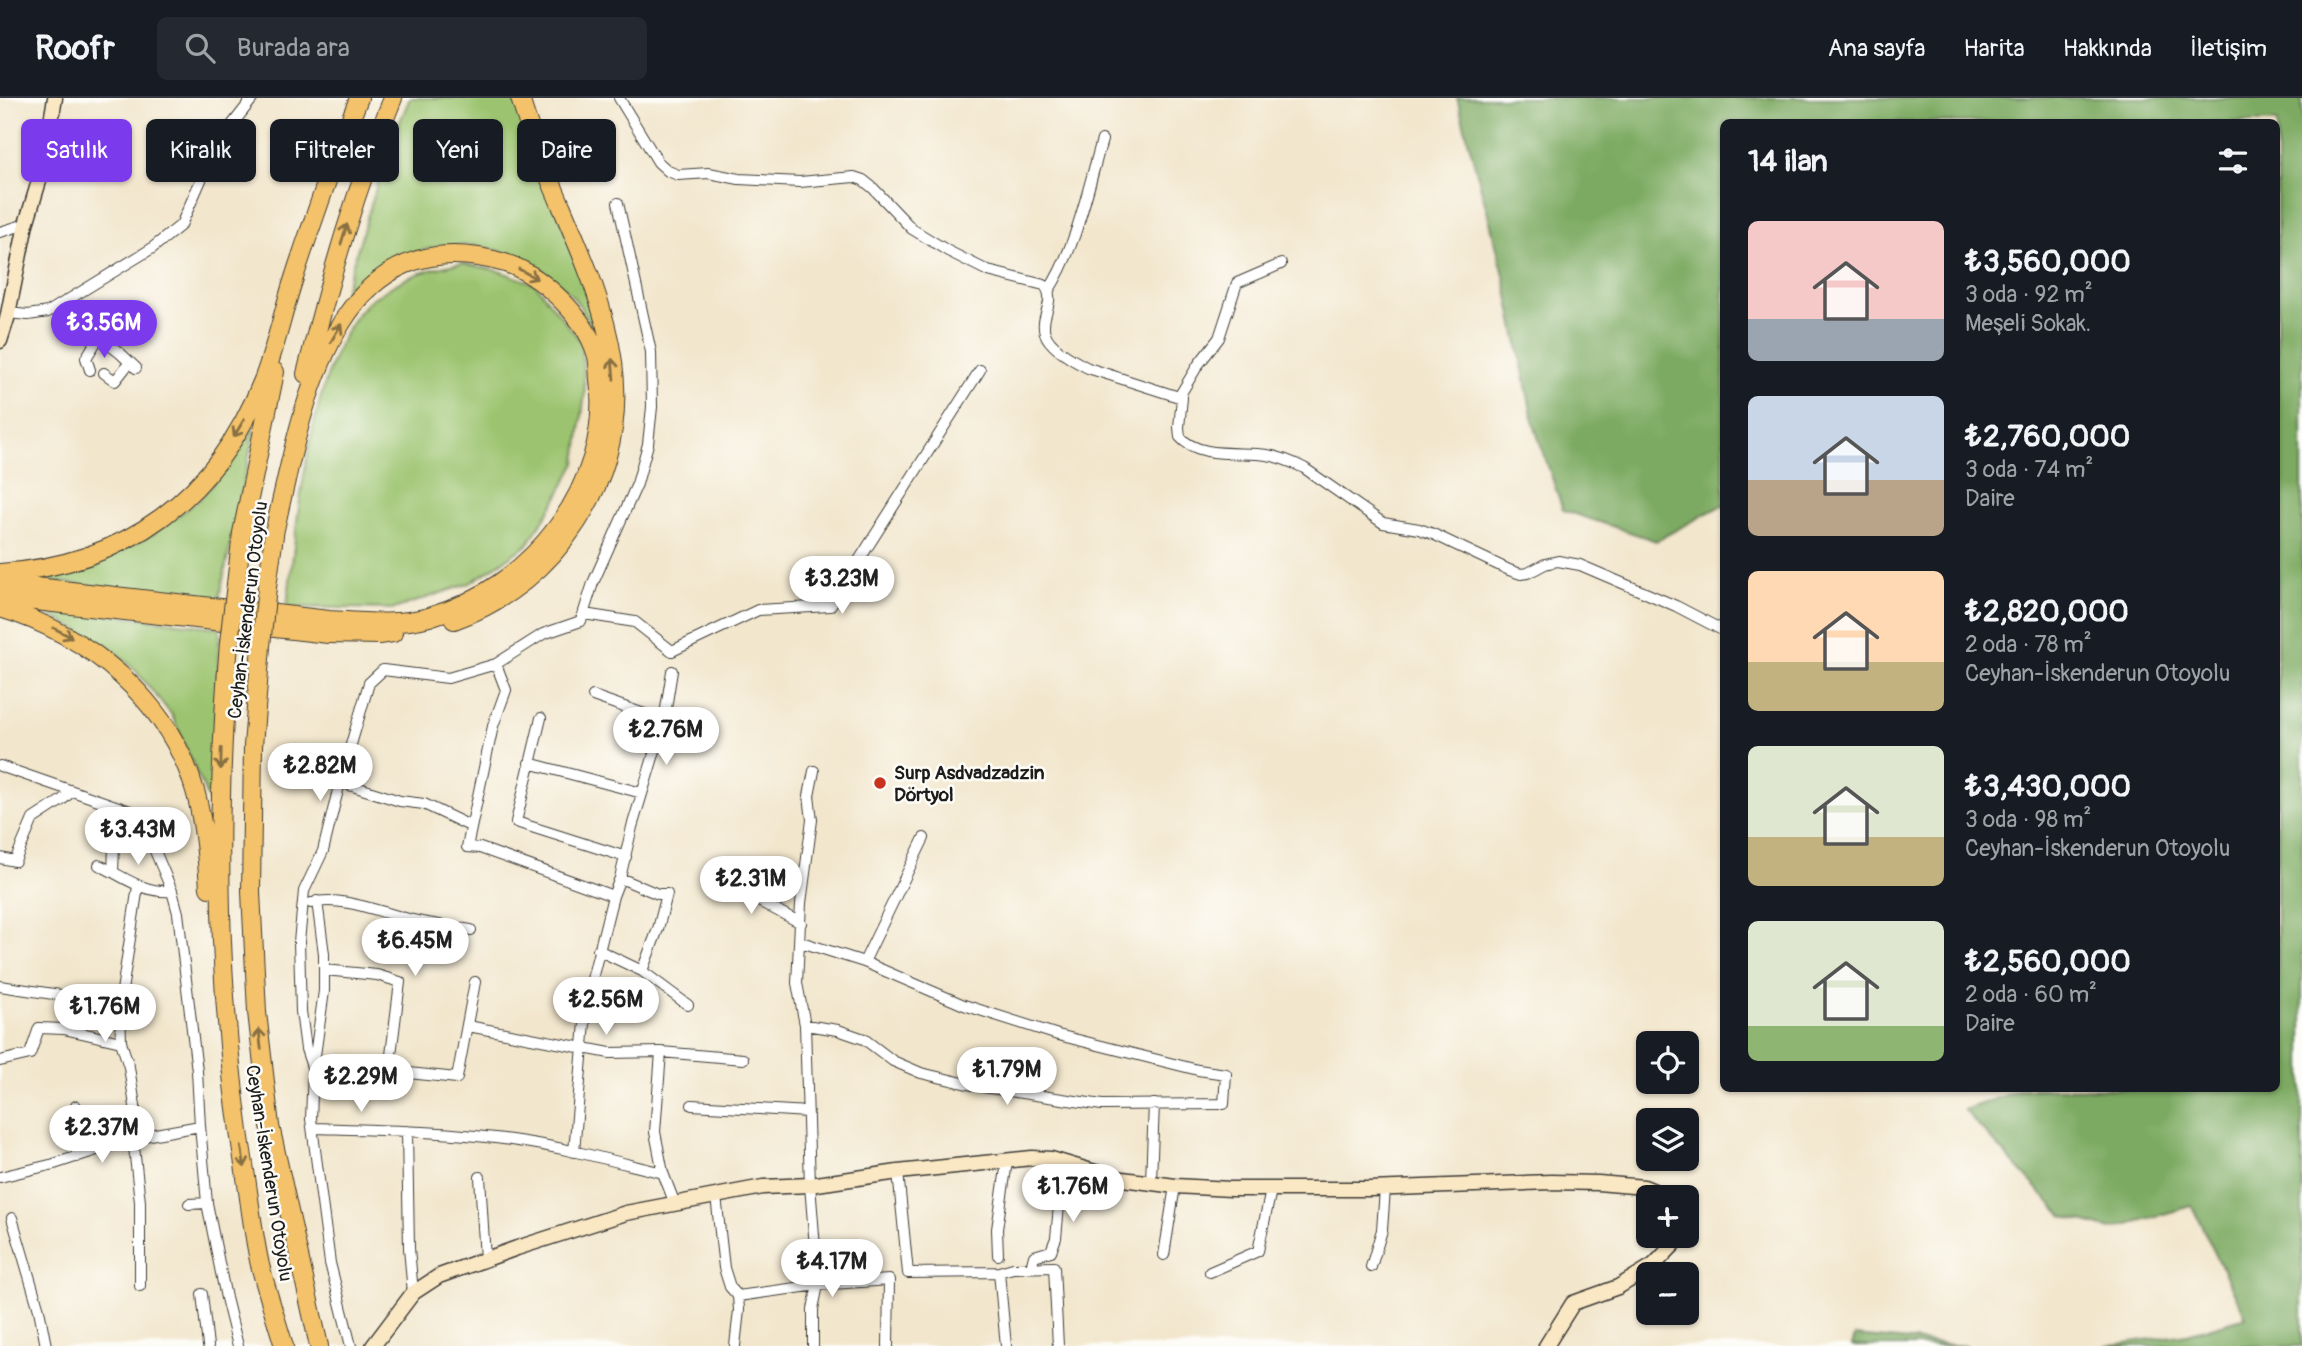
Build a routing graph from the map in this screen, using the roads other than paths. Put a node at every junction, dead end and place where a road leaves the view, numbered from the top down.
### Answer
1 (55, 98) edge
2 (253, 98) edge
3 (359, 98) edge
4 (393, 98) edge
5 (520, 98) edge
6 (619, 98) edge
7 (350, 119) edge
8 (1102, 140) dead end
9 (327, 182) edge
10 (327, 182) edge
11 (618, 203) dead end
12 (26, 224) junction
13 (0, 232) edge
14 (1281, 264) dead end
15 (1049, 290) junction
16 (58, 306) junction
17 (8, 313) junction
18 (99, 337) junction
19 (0, 341) edge
20 (90, 370) dead end
21 (980, 370) dead end
22 (104, 373) dead end
23 (1182, 398) junction
24 (273, 538) junction
25 (0, 573) edge
26 (0, 583) edge
27 (0, 597) edge
28 (0, 608) edge
29 (583, 614) junction
30 (1720, 629) edge
31 (496, 664) junction
32 (672, 671) dead end
33 (593, 696) dead end
34 (541, 718) dead end
35 (664, 721) junction
36 (529, 763) junction
37 (0, 766) edge
38 (814, 771) dead end
39 (340, 782) junction
40 (72, 791) junction
41 (642, 793) junction
42 (470, 826) junction
43 (924, 838) dead end
44 (114, 846) dead end
45 (626, 857) junction
46 (0, 858) edge
47 (99, 865) dead end
48 (113, 872) junction
49 (620, 878) junction
50 (710, 885) dead end
51 (138, 886) junction
52 (172, 891) junction
53 (613, 896) junction
54 (317, 901) junction
55 (303, 904) junction
56 (801, 923) junction
57 (471, 930) dead end
58 (801, 942) junction
59 (598, 950) junction
60 (864, 961) junction
61 (324, 970) junction
62 (642, 971) junction
63 (475, 982) dead end
64 (0, 986) edge
65 (120, 1004) junction
66 (688, 1005) dead end
67 (805, 1025) junction
68 (468, 1026) junction
69 (121, 1042) junction
70 (582, 1049) junction
71 (660, 1052) junction
72 (743, 1059) dead end
73 (0, 1061) edge
74 (313, 1070) junction
75 (389, 1071) junction
76 (1154, 1104) junction
77 (692, 1105) dead end
78 (76, 1106) dead end
79 (808, 1112) junction
80 (200, 1126) junction
81 (313, 1128) junction
82 (239, 1130) junction
83 (407, 1130) junction
84 (133, 1138) junction
85 (574, 1152) junction
86 (77, 1157) junction
87 (1007, 1162) junction
88 (1063, 1163) junction
89 (898, 1172) junction
90 (663, 1174) junction
91 (0, 1177) edge
92 (480, 1177) dead end
93 (1151, 1181) junction
94 (810, 1185) junction
95 (1175, 1186) junction
96 (1636, 1186) edge
97 (1385, 1189) junction
98 (1271, 1190) junction
99 (716, 1196) junction
100 (207, 1203) junction
101 (189, 1204) dead end
102 (675, 1204) junction
103 (12, 1219) dead end
104 (1670, 1248) edge
105 (998, 1255) dead end
106 (1164, 1255) dead end
107 (485, 1259) junction
108 (1371, 1267) dead end
109 (1031, 1268) junction
110 (999, 1272) junction
111 (1210, 1272) dead end
112 (818, 1285) junction
113 (140, 1286) dead end
114 (413, 1293) junction
115 (202, 1294) dead end
116 (738, 1296) junction
117 (46, 1346) edge
118 (208, 1346) edge
119 (238, 1346) edge
120 (284, 1346) edge
121 (319, 1346) edge
122 (351, 1346) edge
123 (373, 1346) edge
124 (735, 1346) edge
125 (813, 1346) edge
126 (888, 1346) edge
127 (1006, 1346) edge
128 (1058, 1346) edge
129 (1546, 1346) edge

1 - 12 street
2 - 16 street
3 - 7 highway, Ceyhan-İskenderun Otoyolu
24 -> 4 highway, Ceyhan-İskenderun Otoyolu
27 -> 5 highway
6 - 15 street
8 - 15 street
9 -> 25 highway
10 -> 82 highway, Ceyhan-İskenderun Otoyolu, bridge
11 - 29 street
12 - 13 street
12 - 17 street
14 - 23 street
15 - 23 street
16 - 17 street
16 - 18 street
17 - 19 street
18 - 20 street
18 - 22 street
21 - 29 street
23 - 30 street
24 -> 26 highway
121 -> 24 highway, Ceyhan-İskenderun Otoyolu, bridge
28 -> 82 highway
29 - 31 street
31 - 39 street
31 - 42 street
32 - 35 street
33 - 35 street
34 - 36 street
35 - 41 street
36 - 41 street
36 - 45 street
37 - 40 street
38 - 56 street
39 - 42 street
39 - 55 street
40 - 46 street
40 - 52 street
41 - 45 street
42 - 53 street
43 - 60 street
44 - 48 street
45 - 49 street
47 - 48 street
48 - 51 street
49 - 53 street
49 - 62 street
50 - 56 street
51 - 52 street
51 - 65 street
52 - 80 street
53 - 59 street
54 - 55 street
54 - 57 street
54 - 61 street
55 - 74 street
56 - 58 street
58 - 60 street
58 - 67 street
59 - 62 street
59 - 70 street
60 - 76 street
61 - 74 street
61 - 75 street
62 - 66 street
63 - 68 street
64 - 65 street
65 - 69 street
67 - 76 street
67 - 79 street
68 - 70 street
68 - 75 street
69 - 73 street
69 - 84 street
70 - 71 street
70 - 85 street
71 - 72 street
71 - 90 street
74 - 75 street
74 - 81 street
76 - 93 street
77 - 79 street
78 - 86 street
79 - 94 street
80 - 84 street
80 - 100 street
81 - 83 street
81 - 122 street
82 -> 120 highway, Ceyhan-İskenderun Otoyolu
83 - 85 street
83 - 114 street
84 - 86 street
84 - 113 street
85 - 90 street
86 - 91 street
87 - 88 street
87 - 89 street
87 - 105 street
88 - 93 street
88 - 109 street
89 - 94 street
89 - 110 street
90 - 102 street
92 - 107 street
93 - 95 street
94 - 99 street
94 - 112 street
95 - 98 street
95 - 106 street
96 - 97 street
97 - 98 street
97 - 108 street
98 - 111 street
99 - 102 street
99 - 116 street
100 - 101 street
100 - 119 street
102 - 107 street
103 - 117 street
104 - 129 street
107 - 114 street
109 - 110 street
109 - 128 street
110 - 127 street
112 - 116 street
112 - 125 street
112 - 126 street
114 - 123 street
115 - 118 street
116 - 124 street

